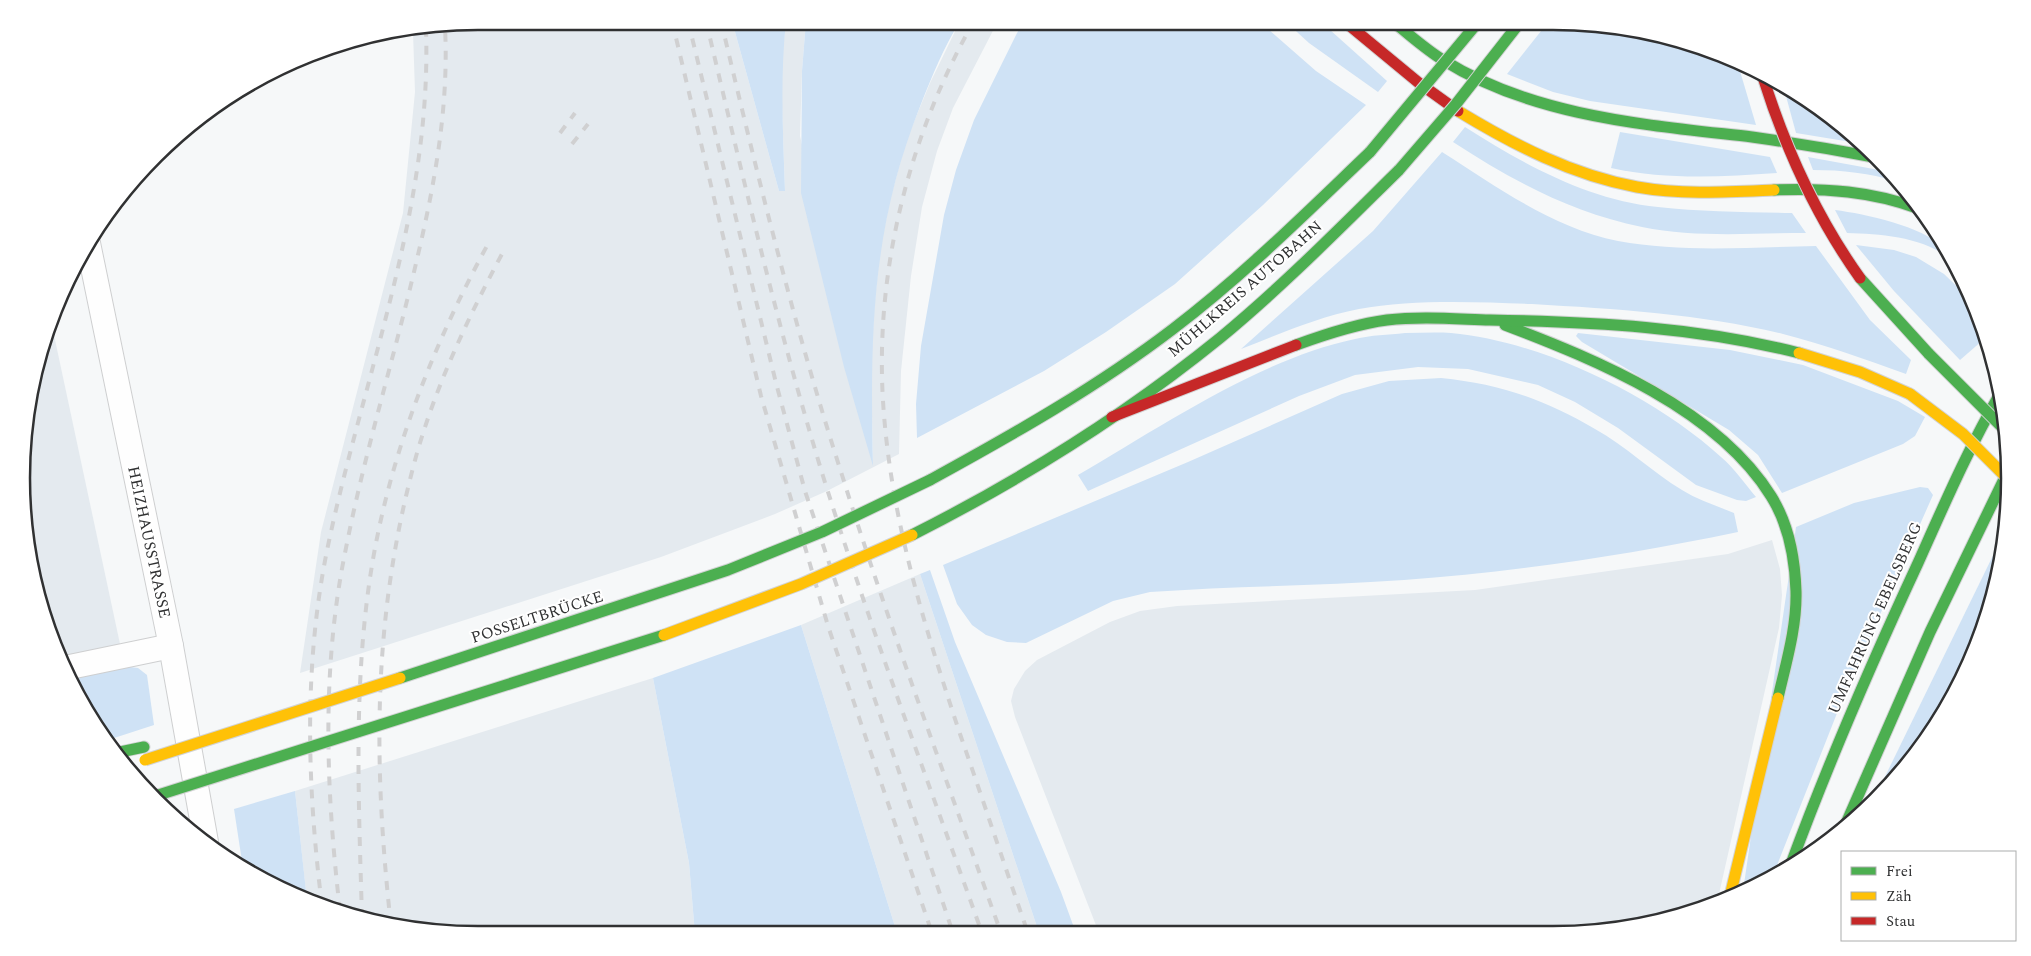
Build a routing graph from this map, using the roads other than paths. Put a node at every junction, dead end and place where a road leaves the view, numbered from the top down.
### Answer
1 (1355, 30) edge
2 (1405, 30) edge
3 (1462, 30) edge
4 (1472, 30) edge
5 (1514, 30) edge
6 (1446, 64) junction
7 (1765, 84) edge
8 (1864, 156) edge
9 (1906, 203) edge
10 (90, 254) edge
11 (1490, 320) junction
12 (1994, 405) edge
13 (1112, 417) junction
14 (1997, 422) edge
15 (2001, 471) edge
16 (930, 480) joint
17 (2001, 486) edge
18 (171, 646) junction
19 (72, 667) edge
20 (212, 738) junction
21 (123, 751) edge
22 (141, 761) dead end
23 (160, 794) edge
24 (1851, 812) edge
25 (204, 832) edge
26 (1795, 855) edge
27 (1731, 889) edge

1 - 9 main road
2 - 8 main road
3 - 6 main road, bridge
4 - 6 main road, MÜHLKREIS AUTOBAHN, bridge
5 - 13 main road, MÜHLKREIS AUTOBAHN, bridge
6 - 16 main road, MÜHLKREIS AUTOBAHN, bridge
7 - 14 main road, bridge
10 - 18 street, HEIZHAUSSTRASSE
11 - 13 main road
11 - 15 main road, bridge
11 - 27 main road
12 - 26 main road, UMFAHRUNG EBELSBERG
13 - 23 main road, MÜHLKREIS AUTOBAHN, bridge
16 - 20 main road, POSSELTBRÜCKE, bridge
17 - 24 main road
18 - 19 street
18 - 25 street, HEIZHAUSSTRASSE
20 - 21 main road, bridge
20 - 22 main road, POSSELTBRÜCKE, bridge

